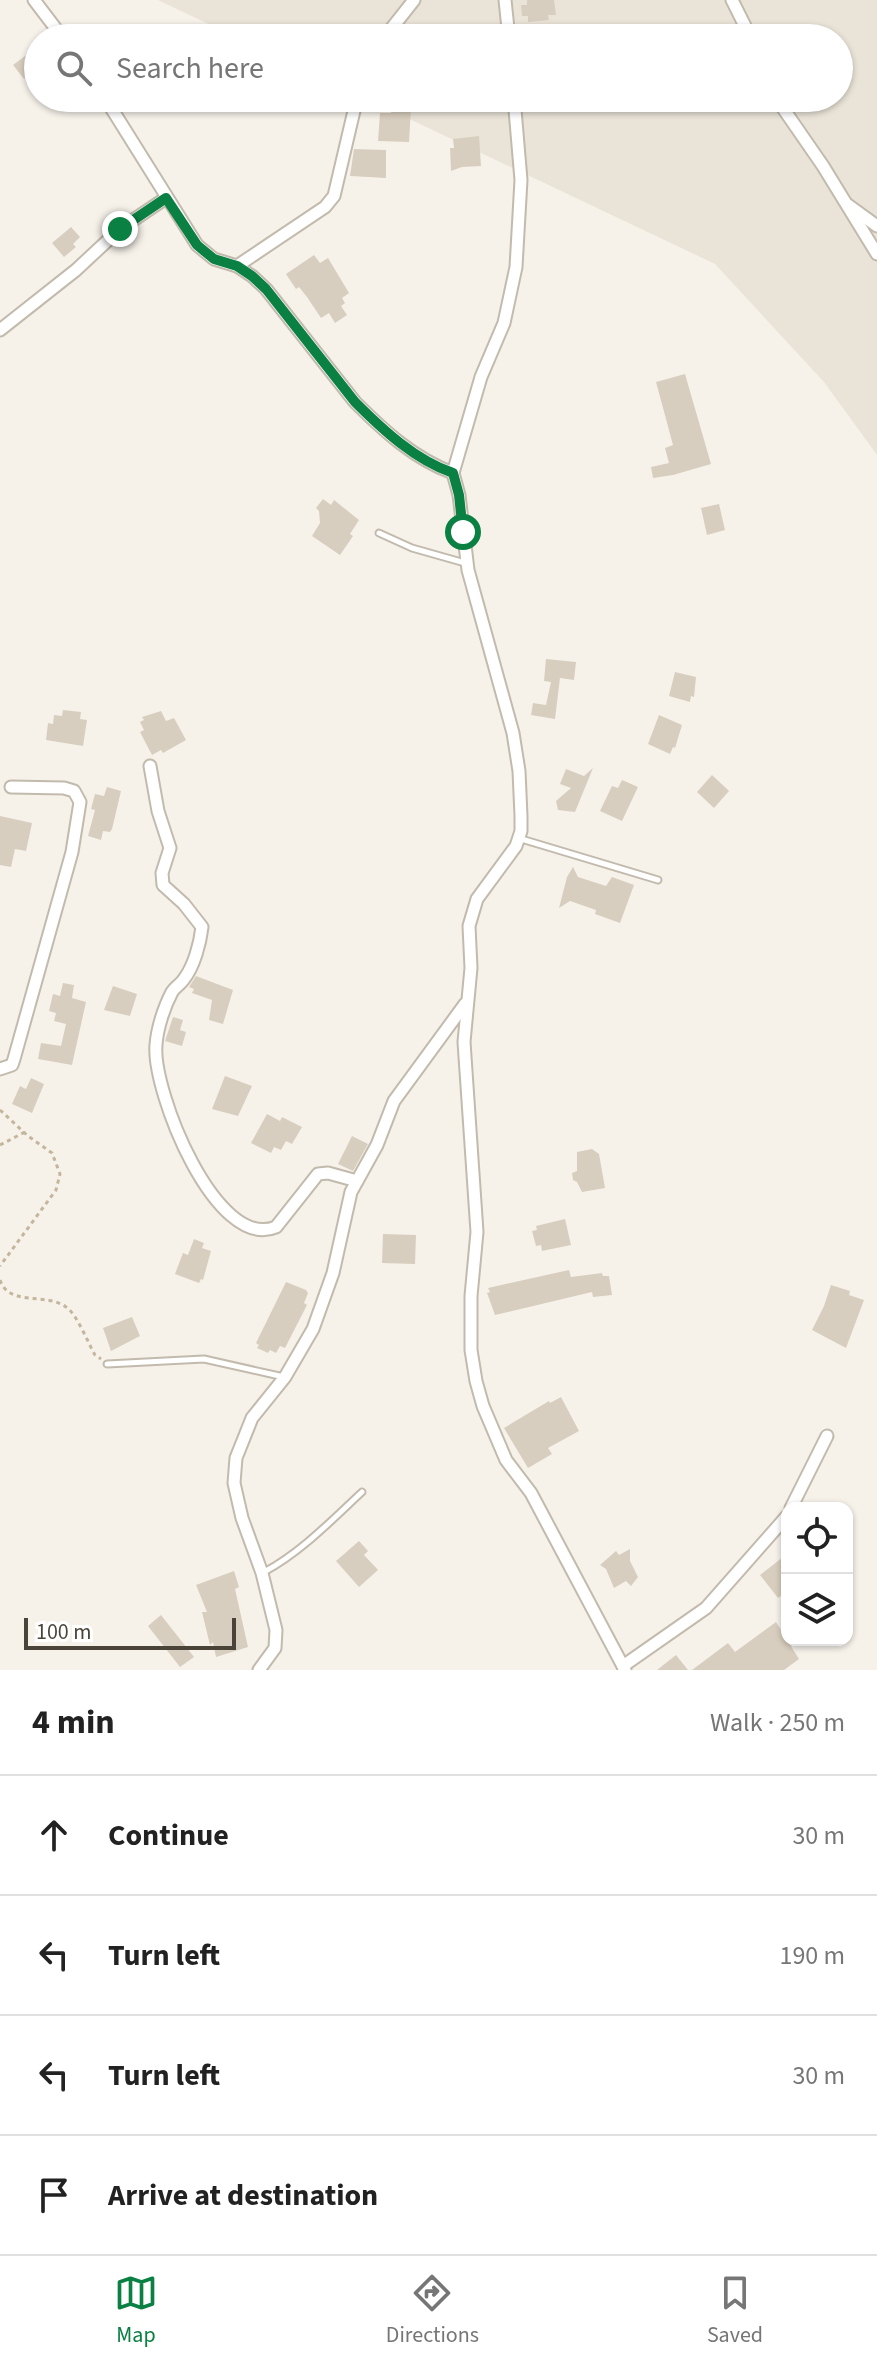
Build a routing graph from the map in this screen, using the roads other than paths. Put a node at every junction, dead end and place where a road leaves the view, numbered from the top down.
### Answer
1 (34, 0) edge
2 (414, 0) edge
3 (505, 0) edge
4 (732, 0) edge
5 (52, 24) edge
6 (395, 24) edge
7 (508, 24) edge
8 (744, 24) edge
9 (114, 112) edge
10 (354, 112) edge
11 (515, 112) edge
12 (786, 112) edge
13 (166, 198) junction
14 (844, 202) junction
15 (877, 226) edge
16 (877, 254) edge
17 (237, 266) junction
18 (0, 330) edge
19 (453, 473) junction
20 (379, 533) dead end
21 (467, 564) junction
22 (150, 766) dead end
23 (11, 787) dead end
24 (518, 838) junction
25 (658, 880) dead end
26 (466, 1003) junction
27 (0, 1069) edge
28 (357, 1181) junction
29 (107, 1364) road end
30 (285, 1377) junction
31 (827, 1436) dead end
32 (362, 1492) dead end
33 (794, 1502) edge
34 (781, 1523) edge
35 (262, 1573) junction
36 (624, 1668) edge
37 (259, 1670) edge

1 - 5 street
2 - 6 street
3 - 7 street
4 - 8 street
9 - 13 street
10 - 17 street
11 - 19 street
12 - 14 street
13 - 17 street
13 - 18 street
14 - 15 street
14 - 16 street
17 - 19 street
19 - 21 street
20 - 21 lane
21 - 24 street
22 - 28 street
23 - 27 street
24 - 25 lane
24 - 26 street
26 - 28 street
26 - 36 street
28 - 30 street
29 - 30 lane
30 - 35 street
31 - 33 street
32 - 35 lane
34 - 36 street
35 - 37 street

